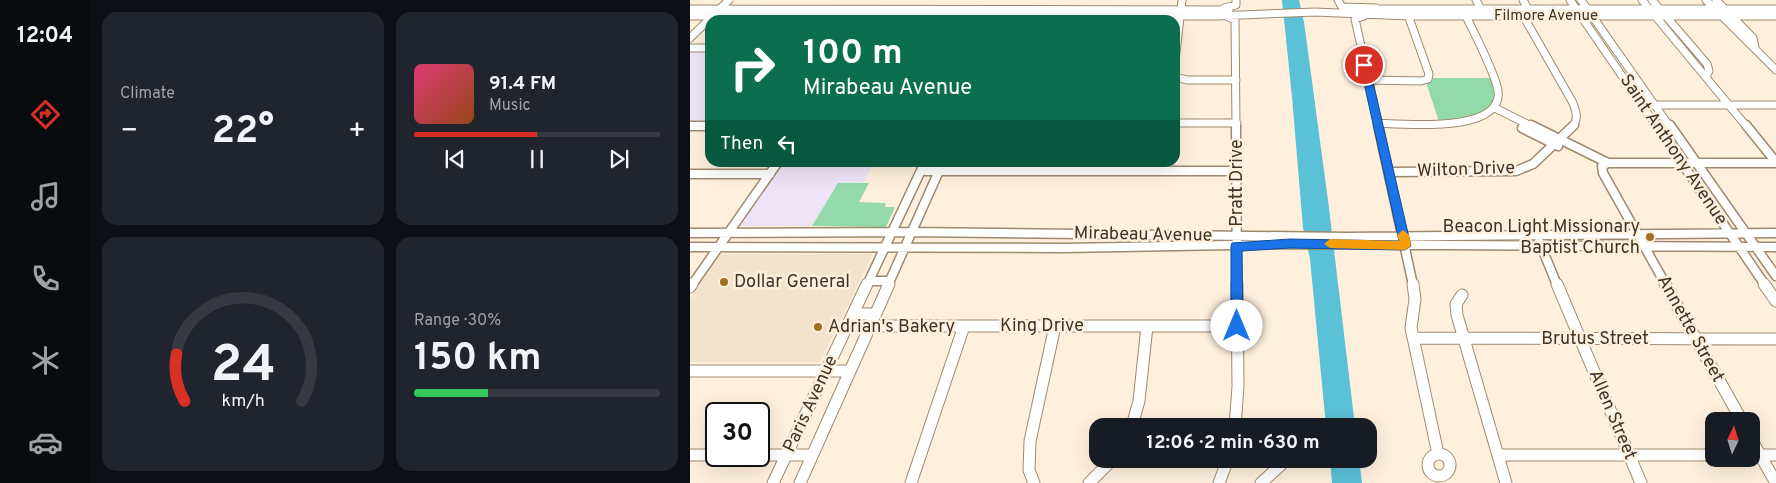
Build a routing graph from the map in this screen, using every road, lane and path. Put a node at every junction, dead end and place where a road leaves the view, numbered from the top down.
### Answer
1 (729, 0) edge
2 (892, 0) edge
3 (1002, 0) edge
4 (1015, 0) edge
5 (1071, 0) edge
6 (1126, 0) edge
7 (1182, 0) edge
8 (1236, 0) edge
9 (1338, 0) edge
10 (1384, 0) edge
11 (1431, 0) edge
12 (1476, 0) edge
13 (1523, 0) edge
14 (1570, 0) edge
15 (1581, 0) edge
16 (1642, 0) edge
17 (1652, 0) edge
18 (1706, 0) edge
19 (1716, 0) edge
20 (1771, 0) edge
21 (1776, 5) edge
22 (886, 8) junction
23 (998, 8) junction
24 (1012, 8) junction
25 (1068, 8) junction
26 (690, 9) edge
27 (720, 9) junction
28 (1435, 9) junction
29 (1480, 9) junction
30 (1528, 9) junction
31 (1576, 9) junction
32 (1587, 9) junction
33 (1649, 9) junction
34 (1660, 9) junction
35 (1715, 9) junction
36 (1725, 9) junction
37 (1776, 9) edge
38 (1180, 12) junction
39 (1215, 12) junction
40 (1388, 12) junction
41 (1408, 12) junction
42 (1521, 12) junction
43 (714, 15) edge
44 (881, 15) edge
45 (994, 15) edge
46 (1008, 15) edge
47 (1066, 15) edge
48 (1123, 15) edge
49 (1180, 15) edge
50 (690, 16) edge
51 (705, 16) edge
52 (1466, 16) junction
53 (1484, 16) junction
54 (1581, 16) junction
55 (1592, 16) junction
56 (1655, 16) junction
57 (1666, 16) junction
58 (1722, 16) junction
59 (1732, 16) junction
60 (1776, 16) edge
61 (705, 24) edge
62 (690, 38) edge
63 (690, 48) edge
64 (705, 48) edge
65 (1755, 48) junction
66 (1764, 58) junction
67 (1776, 58) edge
68 (1776, 70) edge
69 (1706, 77) junction
70 (1180, 78) edge
71 (1236, 80) junction
72 (1368, 80) junction
73 (1642, 105) junction
74 (1656, 105) junction
75 (1729, 105) junction
76 (1776, 105) edge
77 (1493, 110) junction
78 (1180, 123) edge
79 (1237, 123) junction
80 (1377, 123) junction
81 (690, 126) edge
82 (705, 126) edge
83 (1556, 141) junction
84 (1776, 162) edge
85 (1682, 163) junction
86 (1696, 163) junction
87 (1605, 165) junction
88 (775, 167) edge
89 (923, 167) edge
90 (941, 167) edge
91 (1086, 167) edge
92 (1237, 171) junction
93 (1389, 172) junction
94 (690, 174) edge
95 (770, 174) junction
96 (830, 232) junction
97 (892, 232) junction
98 (912, 232) junction
99 (690, 233) edge
100 (728, 233) junction
101 (778, 233) junction
102 (972, 233) junction
103 (1729, 233) junction
104 (1746, 233) junction
105 (1776, 233) edge
106 (1183, 235) junction
107 (1237, 236) junction
108 (1403, 236) junction
109 (1639, 236) junction
110 (1289, 240) junction
111 (1347, 241) junction
112 (1539, 241) junction
113 (1236, 246) junction
114 (1405, 246) junction
115 (1644, 246) junction
116 (690, 247) edge
117 (718, 247) junction
118 (772, 247) junction
119 (1182, 247) junction
120 (1776, 247) edge
121 (820, 248) junction
122 (885, 248) junction
123 (905, 248) junction
124 (967, 248) junction
125 (1739, 248) junction
126 (1756, 248) junction
127 (1776, 276) edge
128 (869, 281) junction
129 (890, 281) junction
130 (690, 287) edge
131 (1462, 296) dead end
132 (1776, 301) edge
133 (853, 314) junction
134 (875, 314) junction
135 (848, 326) junction
136 (870, 326) junction
137 (964, 326) junction
138 (1055, 326) junction
139 (1147, 326) junction
140 (1237, 326) junction
141 (1413, 338) junction
142 (1465, 339) junction
143 (1581, 339) junction
144 (1696, 339) junction
145 (1776, 339) edge
146 (690, 371) edge
147 (826, 371) junction
148 (850, 371) junction
149 (1737, 412) edge
150 (1134, 418) edge
151 (1236, 418) edge
152 (1438, 454) dead end
153 (690, 455) edge
154 (705, 455) edge
155 (770, 455) edge
156 (787, 455) junction
157 (812, 455) junction
158 (1498, 455) junction
159 (1629, 455) junction
160 (1705, 455) edge
161 (1760, 455) edge
162 (1776, 455) edge
163 (1760, 461) edge
164 (1104, 468) edge
165 (1225, 468) edge
166 (1278, 468) edge
167 (774, 483) edge
168 (800, 483) edge
169 (911, 483) edge
170 (1034, 483) edge
171 (1089, 483) edge
172 (1219, 483) edge
173 (1261, 483) edge
174 (1506, 483) edge
175 (1641, 483) edge
176 (1776, 483) edge

1 - 27 street
2 - 22 street
3 - 23 street
4 - 24 street
5 - 25 street
6 - 48 street
7 - 38 street
8 - 39 street
9 - 40 street
10 - 40 street
11 - 28 street
12 - 29 street
13 - 30 street
14 - 31 street, Saint Anthony Avenue
15 - 32 street, Saint Anthony Avenue
16 - 33 street
17 - 34 street
18 - 35 street
19 - 36 street
20 - 21 street
22 - 23 street, Filmore Avenue
22 - 27 street, Filmore Avenue
22 - 44 street
23 - 24 street, Filmore Avenue
23 - 45 street
24 - 25 street, Filmore Avenue
24 - 46 street
25 - 47 street
25 - 48 street, Filmore Avenue
26 - 27 street, Filmore Avenue
27 - 43 street
28 - 29 street, Filmore Avenue
28 - 41 street, Filmore Avenue
29 - 42 street, Filmore Avenue
29 - 53 street
30 - 31 street, Filmore Avenue
30 - 42 street, Filmore Avenue
31 - 32 street, Filmore Avenue
31 - 54 street, Saint Anthony Avenue
32 - 33 street, Filmore Avenue
32 - 55 street, Saint Anthony Avenue
33 - 34 street, Filmore Avenue
33 - 56 street
34 - 35 street, Filmore Avenue
34 - 57 street
35 - 36 street, Filmore Avenue
35 - 58 street
36 - 37 street, Filmore Avenue
36 - 59 street
38 - 39 street, Filmore Avenue
38 - 48 street, Filmore Avenue
38 - 49 street
39 - 40 street, Filmore Avenue
39 - 71 street, Pratt Drive
40 - 41 street, Filmore Avenue
40 - 72 street
41 - 52 street, Filmore Avenue
41 - 72 street
42 - 53 street, Filmore Avenue
42 - 54 street, Filmore Avenue
42 - 83 street, Wilton Drive
50 - 51 street, Filmore Avenue
52 - 53 street, Filmore Avenue
52 - 77 street
54 - 55 street, Filmore Avenue
54 - 73 street, Saint Anthony Avenue
55 - 56 street, Filmore Avenue
55 - 74 street, Saint Anthony Avenue
56 - 57 street, Filmore Avenue
56 - 69 street
57 - 58 street, Filmore Avenue
57 - 69 street
58 - 59 street, Filmore Avenue
58 - 65 street
59 - 60 street, Filmore Avenue
59 - 65 street
61 - 62 street
63 - 64 street
65 - 66 street
66 - 67 street
66 - 68 street
69 - 75 street
70 - 71 street
71 - 79 street, Pratt Drive
72 - 80 street
73 - 74 street
73 - 85 street, Saint Anthony Avenue
74 - 75 street
74 - 86 street, Saint Anthony Avenue
75 - 76 street
75 - 84 street
77 - 80 street
77 - 83 street
78 - 79 street
79 - 92 street, Pratt Drive
80 - 93 street
81 - 82 street
83 - 87 street
83 - 93 street, Wilton Drive
84 - 86 street
85 - 86 street
85 - 87 street
85 - 103 street, Saint Anthony Avenue
86 - 104 street, Saint Anthony Avenue
87 - 109 street
88 - 95 street
89 - 90 street
89 - 97 street, Paris Avenue
90 - 91 street
90 - 98 street, Paris Avenue
91 - 92 street
92 - 107 street, Pratt Drive
93 - 108 street
94 - 95 street
95 - 100 street
96 - 97 street, Mirabeau Avenue
96 - 101 street, Mirabeau Avenue
96 - 121 street
97 - 98 street, Mirabeau Avenue
97 - 122 street, Paris Avenue
98 - 102 street, Mirabeau Avenue
98 - 123 street, Paris Avenue
99 - 100 street, Mirabeau Avenue
100 - 101 street, Mirabeau Avenue
100 - 117 street
101 - 118 street
102 - 106 street, Mirabeau Avenue
102 - 124 street
103 - 104 street, Mirabeau Avenue
103 - 109 street, Mirabeau Avenue
103 - 125 street, Saint Anthony Avenue
104 - 105 street, Mirabeau Avenue
104 - 126 street, Saint Anthony Avenue
106 - 107 street, Mirabeau Avenue
106 - 119 street
107 - 110 street, Mirabeau Avenue
107 - 113 street, Pratt Drive
108 - 111 street, Mirabeau Avenue
108 - 112 street, Mirabeau Avenue
108 - 114 street
109 - 112 street, Mirabeau Avenue
109 - 115 street, Annette Street
110 - 111 street, Mirabeau Avenue
110 - 113 street, Mirabeau Avenue
111 - 114 street, Mirabeau Avenue
112 - 114 street, Mirabeau Avenue
112 - 115 street, Mirabeau Avenue
112 - 143 street, Allen Street
113 - 119 street, Mirabeau Avenue
113 - 140 street, Pratt Drive
114 - 141 street
115 - 125 street, Mirabeau Avenue
115 - 144 street, Annette Street
116 - 117 street, Mirabeau Avenue
117 - 118 street, Mirabeau Avenue
117 - 130 street
118 - 121 street, Mirabeau Avenue
119 - 124 street, Mirabeau Avenue
120 - 126 street, Mirabeau Avenue
121 - 122 street, Mirabeau Avenue
122 - 123 street, Mirabeau Avenue
122 - 128 street, Paris Avenue
123 - 124 street, Mirabeau Avenue
123 - 129 street, Paris Avenue
125 - 126 street, Mirabeau Avenue
125 - 132 street, Saint Anthony Avenue
126 - 127 street, Saint Anthony Avenue
128 - 129 street
128 - 133 street, Paris Avenue
129 - 134 street, Paris Avenue
131 - 142 street
133 - 134 street
133 - 135 street, Paris Avenue
134 - 136 street, Paris Avenue
135 - 136 street, King Drive
135 - 147 street, Paris Avenue
136 - 137 street, King Drive
136 - 148 street, Paris Avenue
137 - 138 street, King Drive
137 - 169 street
138 - 139 street, King Drive
138 - 170 street
139 - 140 street, King Drive
139 - 150 street
140 - 151 street, Pratt Drive
141 - 142 street, Brutus Street
141 - 152 street
142 - 143 street, Brutus Street
142 - 158 street
143 - 144 street, Brutus Street
143 - 159 street, Allen Street
144 - 145 street, Brutus Street
144 - 149 street, Annette Street
146 - 147 street
147 - 148 street
147 - 156 street, Paris Avenue
148 - 157 street, Paris Avenue
153 - 154 street
155 - 156 street
156 - 157 street
156 - 167 street, Paris Avenue
157 - 168 street, Paris Avenue
158 - 159 street
158 - 174 street
159 - 160 street
159 - 175 street, Allen Street
161 - 162 street
163 - 176 street
164 - 171 street
165 - 172 street
166 - 173 street

